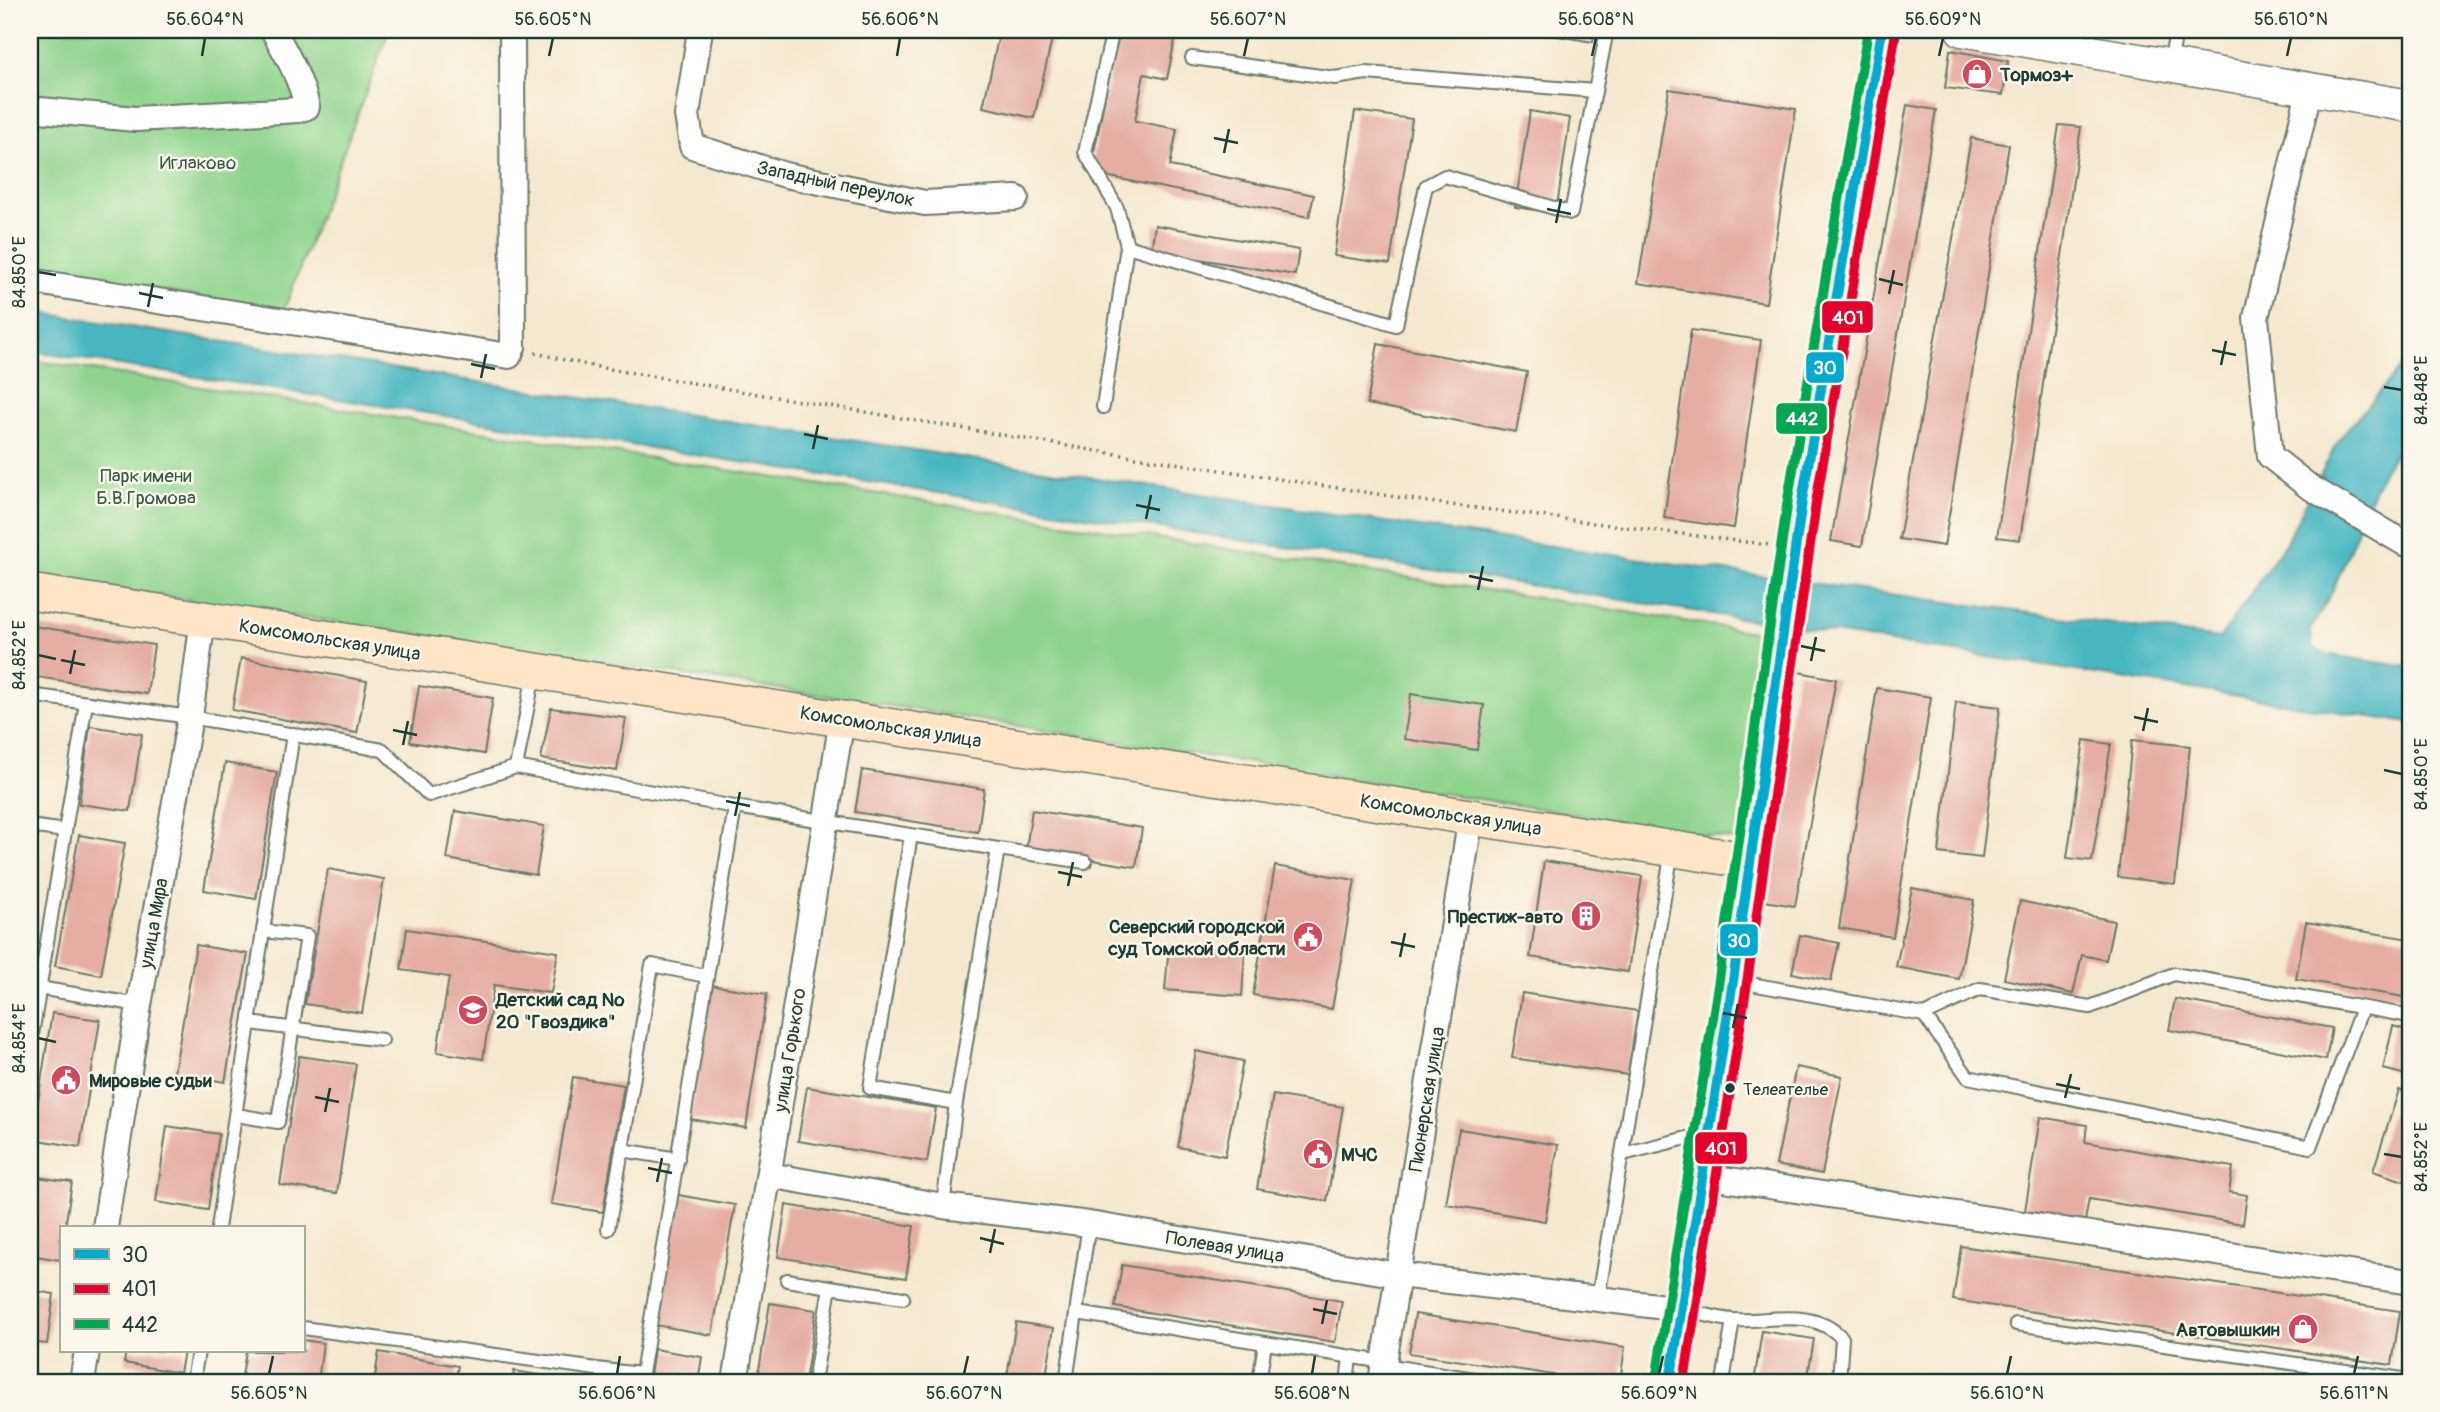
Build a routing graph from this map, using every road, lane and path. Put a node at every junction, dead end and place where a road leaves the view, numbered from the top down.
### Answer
1 (273, 30) edge
2 (512, 30) edge
3 (700, 30) edge
4 (1113, 30) edge
5 (1607, 30) edge
6 (1882, 30) edge
7 (1962, 30) edge
8 (2176, 30) edge
9 (1192, 58) dead end
10 (2170, 66) junction
11 (1595, 91) junction
12 (2309, 91) junction
13 (2410, 106) edge
14 (30, 109) edge
15 (1016, 198) dead end
16 (1128, 246) junction
17 (30, 281) edge
18 (513, 347) junction
19 (1103, 407) dead end
20 (2404, 544) dead end
21 (1795, 548) junction
22 (30, 592) edge
23 (203, 618) junction
24 (534, 673) junction
25 (30, 695) edge
26 (86, 704) junction
27 (190, 717) junction
28 (842, 719) junction
29 (293, 734) junction
30 (516, 767) junction
31 (735, 807) junction
32 (1471, 816) junction
33 (825, 821) junction
34 (30, 826) edge
35 (65, 831) junction
36 (911, 835) junction
37 (998, 849) junction
38 (1672, 849) junction
39 (1751, 861) junction
40 (1085, 862) dead end
41 (263, 931) junction
42 (706, 976) junction
43 (1733, 981) junction
44 (39, 988) junction
45 (139, 1005) junction
46 (2362, 1008) junction
47 (1924, 1015) junction
48 (2410, 1016) edge
49 (250, 1023) junction
50 (292, 1029) junction
51 (382, 1040) dead end
52 (30, 1047) edge
53 (956, 1103) junction
54 (236, 1115) junction
55 (1711, 1132) junction
56 (622, 1150) junction
57 (1623, 1154) junction
58 (678, 1159) junction
59 (769, 1175) junction
60 (1703, 1176) junction
61 (943, 1206) junction
62 (1089, 1224) junction
63 (105, 1226) edge
64 (218, 1226) edge
65 (608, 1229) dead end
66 (1399, 1275) junction
67 (787, 1280) dead end
68 (2410, 1282) edge
69 (830, 1287) junction
70 (903, 1298) dead end
71 (1598, 1298) junction
72 (1682, 1309) junction
73 (1077, 1312) junction
74 (1732, 1320) junction
75 (2016, 1324) dead end
76 (304, 1328) edge
77 (1265, 1343) junction
78 (87, 1352) edge
79 (198, 1352) edge
80 (1350, 1357) junction
81 (1383, 1370) edge
82 (603, 1376) edge
83 (2410, 1380) edge
84 (82, 1382) edge
85 (193, 1382) edge
86 (736, 1382) edge
87 (814, 1382) edge
88 (1066, 1382) edge
89 (1259, 1382) edge
90 (1347, 1382) edge
91 (1494, 1382) edge
92 (1671, 1382) edge
93 (1723, 1382) edge
94 (1839, 1382) edge

1 - 14 street
2 - 18 street
3 - 15 street, Западный переулок
4 - 16 lane
5 - 11 lane
6 - 21 main road
7 - 10 street
8 - 10 lane
9 - 11 lane
10 - 12 street
11 - 16 lane
12 - 13 street
12 - 20 street
16 - 19 lane
17 - 18 street
18 - 21 path
21 - 39 main road
22 - 23 main road, Комсомольская улица
23 - 24 main road, Комсомольская улица
23 - 27 street, улица Мира
24 - 28 main road, Комсомольская улица
24 - 30 lane
25 - 26 lane
26 - 27 lane
26 - 35 lane
27 - 29 lane
27 - 45 street, улица Мира
28 - 32 main road, Комсомольская улица
28 - 33 street, улица Горького
29 - 30 lane
29 - 41 lane
30 - 31 lane
31 - 33 lane
31 - 42 lane
32 - 38 main road, Комсомольская улица
32 - 66 street, Пионерская улица
33 - 36 lane
33 - 59 street, улица Горького
34 - 35 lane
35 - 44 lane
36 - 37 lane
36 - 53 lane
37 - 40 lane
37 - 53 lane
38 - 39 main road, Комсомольская улица
38 - 57 lane
39 - 43 main road
41 - 49 lane
41 - 50 lane
42 - 56 lane
42 - 58 lane
43 - 47 lane
43 - 55 main road
44 - 45 lane
44 - 52 lane
45 - 63 street, улица Мира
46 - 47 lane
46 - 47 lane
46 - 48 lane
49 - 50 lane
49 - 54 lane
50 - 51 lane
50 - 54 lane
53 - 61 lane
54 - 64 lane
55 - 57 lane
55 - 60 main road
56 - 58 lane
56 - 65 lane
57 - 71 lane
58 - 82 lane
59 - 61 street, Полевая улица
59 - 86 street, улица Горького
60 - 68 street
60 - 72 main road
61 - 62 street, Полевая улица
62 - 66 street, Полевая улица
62 - 73 lane
66 - 71 street, Полевая улица
66 - 81 street, Пионерская улица
67 - 69 lane
69 - 70 lane
69 - 87 lane
71 - 72 street, Полевая улица
72 - 74 lane
72 - 92 main road
73 - 77 lane
73 - 88 lane
74 - 93 lane
74 - 94 lane
75 - 83 lane
76 - 82 lane
77 - 80 lane
77 - 89 lane
78 - 84 street
79 - 85 lane
80 - 81 lane
80 - 90 lane
81 - 91 lane

